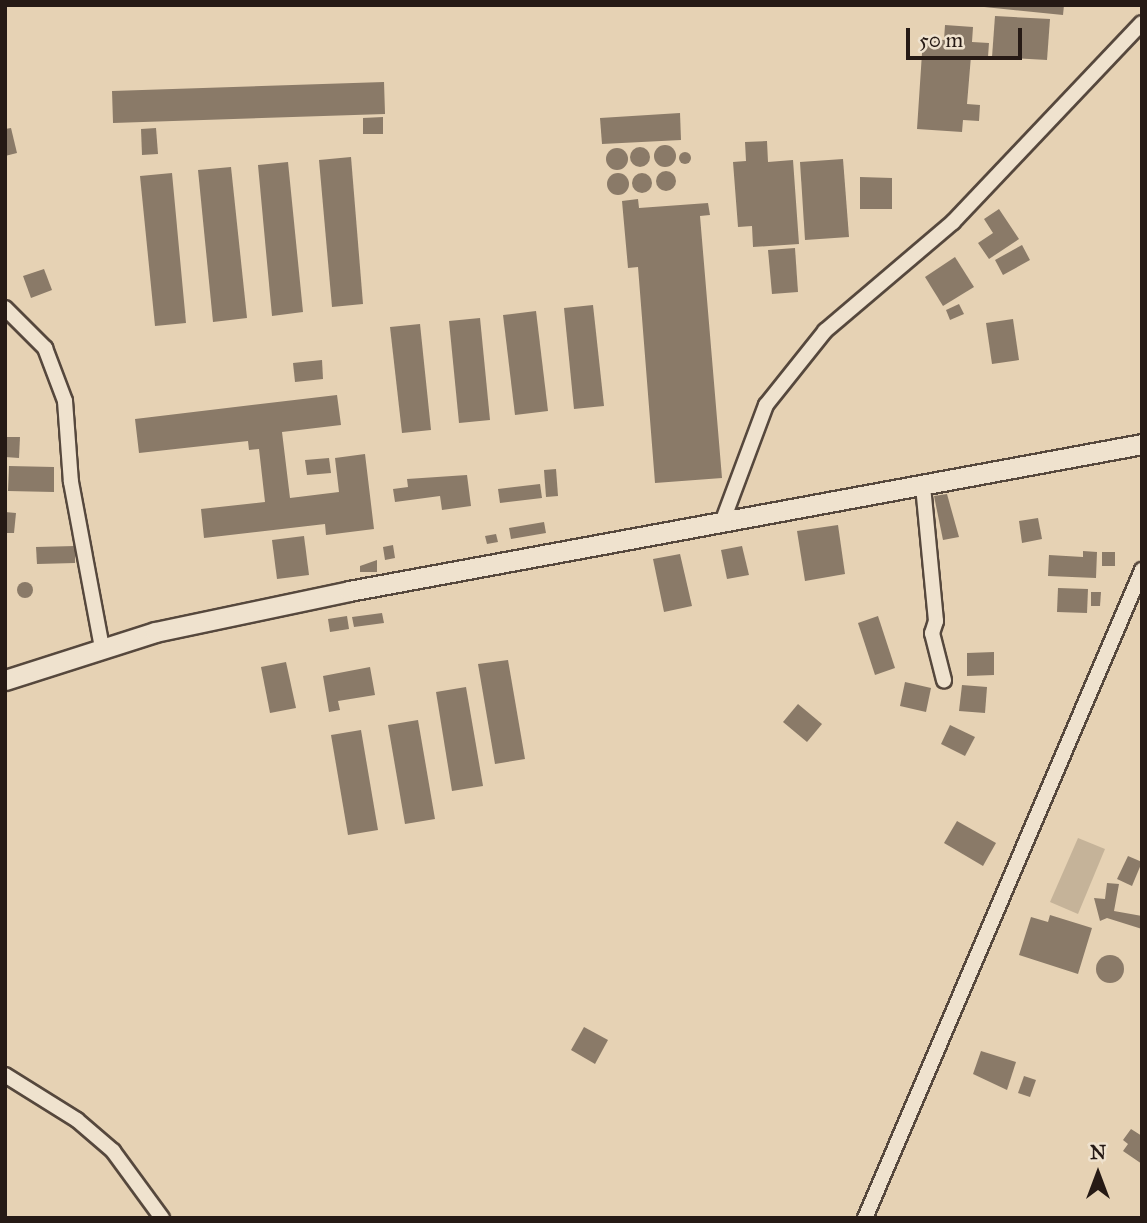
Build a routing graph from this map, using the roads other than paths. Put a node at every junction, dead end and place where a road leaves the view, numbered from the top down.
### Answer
1 (1142, 23) edge
2 (5, 308) edge
3 (1142, 444) edge
4 (923, 486) junction
5 (723, 520) junction
6 (1142, 570) edge
7 (102, 647) junction
8 (5, 680) edge
9 (944, 680) dead end
10 (5, 1075) edge
11 (162, 1218) edge
12 (865, 1218) edge

1 - 5 street
2 - 7 street
3 - 4 main road
4 - 5 main road
4 - 9 street
5 - 7 main road
6 - 12 street
7 - 8 main road
10 - 11 street

